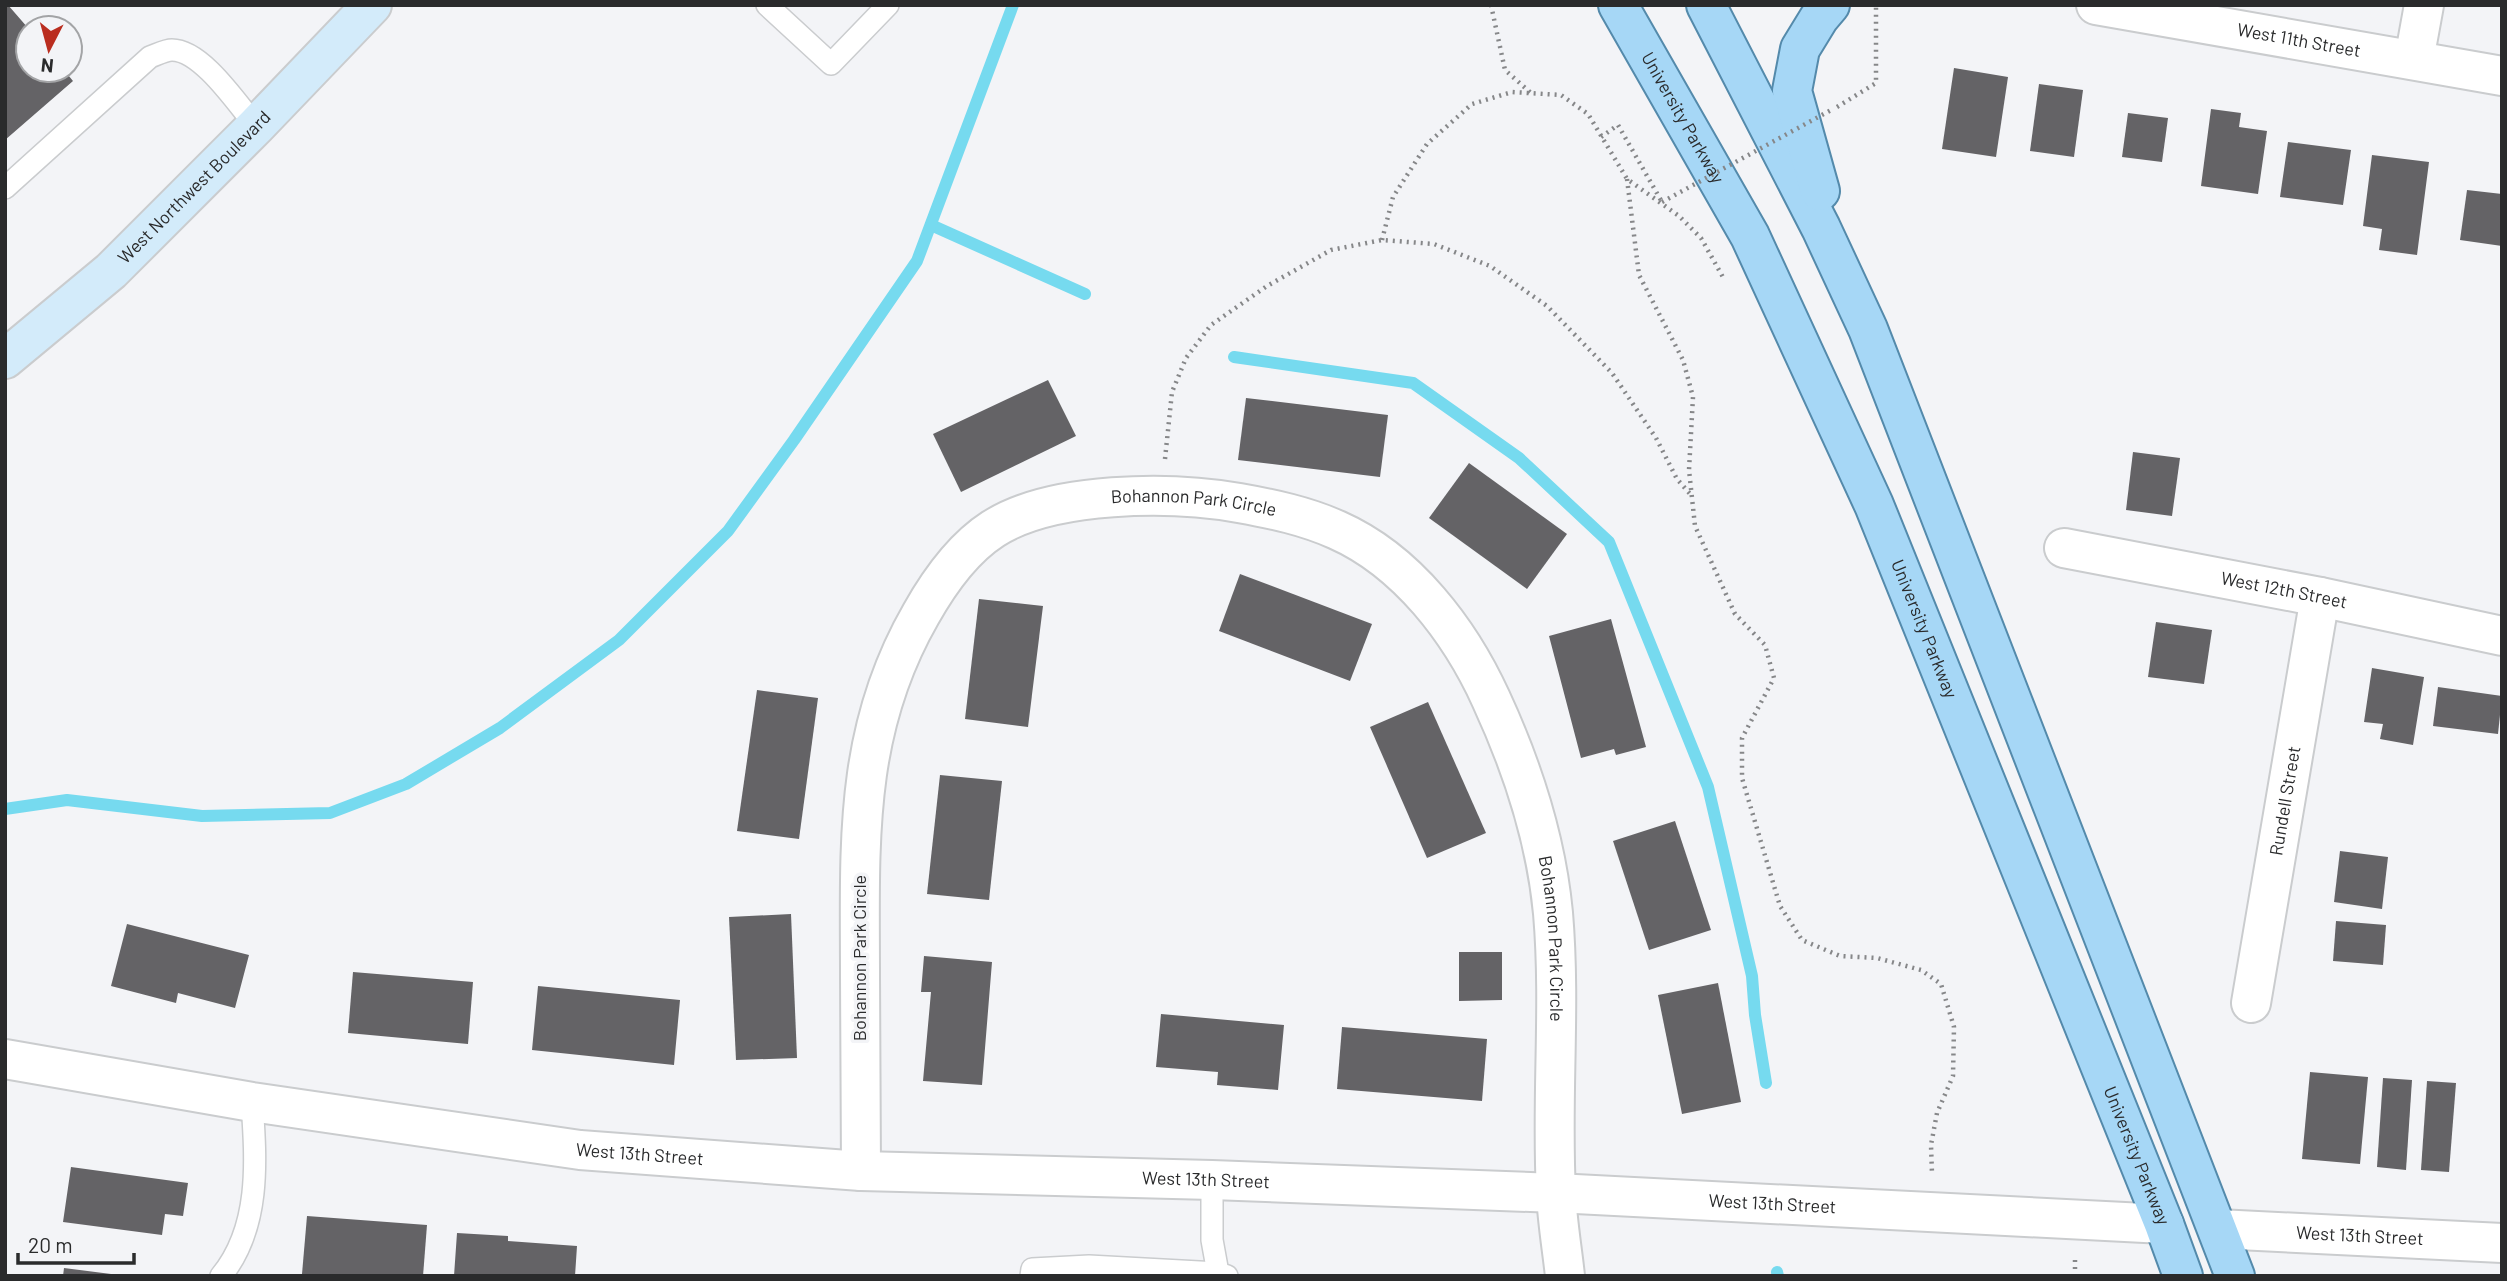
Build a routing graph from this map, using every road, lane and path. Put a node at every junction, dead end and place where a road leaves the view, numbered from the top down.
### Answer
1 (372, 5) edge
2 (767, 5) edge
3 (888, 5) edge
4 (1491, 5) edge
5 (1618, 5) edge
6 (1706, 5) edge
7 (1830, 5) edge
8 (1876, 5) edge
9 (2096, 5) edge
10 (2424, 5) edge
11 (2414, 60) junction
12 (2502, 76) edge
13 (1531, 94) junction
14 (257, 126) junction
15 (1601, 137) junction
16 (1627, 179) junction
17 (5, 188) edge
18 (1821, 228) junction
19 (1382, 240) junction
20 (1728, 287) dead end
21 (7, 354) edge
22 (1692, 496) junction
23 (1161, 497) junction
24 (2064, 548) dead end
25 (2320, 597) junction
26 (2502, 636) edge
27 (2251, 1003) dead end
28 (5, 1059) edge
29 (252, 1102) junction
30 (861, 1171) junction
31 (1212, 1180) junction
32 (1556, 1193) junction
33 (1933, 1213) junction
34 (2164, 1224) junction
35 (2218, 1229) junction
36 (2502, 1243) edge
37 (1223, 1274) edge
38 (220, 1276) edge
39 (1031, 1276) edge
40 (1565, 1276) edge
41 (2183, 1276) edge
42 (2235, 1276) edge

1 - 14 main road, West Northwest Boulevard
2 - 3 lane
4 - 13 path
5 - 34 main road, University Parkway
6 - 18 main road
7 - 18 main road
8 - 15 path, bridge
9 - 11 street, West 11th Street
10 - 11 street
11 - 12 street, West 11th Street
13 - 15 path
13 - 19 path
14 - 17 lane
14 - 21 main road, West Northwest Boulevard
15 - 16 path
16 - 20 path
16 - 22 path
18 - 35 main road
19 - 22 path
19 - 23 path
22 - 33 path
23 - 30 street, Bohannon Park Circle
23 - 32 street, Bohannon Park Circle
24 - 25 street, West 12th Street
25 - 26 street, West 12th Street
25 - 27 street, Rundell Street
28 - 29 street, West 13th Street
29 - 30 street, West 13th Street
29 - 38 lane
30 - 31 street, West 13th Street
31 - 32 street, West 13th Street
31 - 37 lane
32 - 33 street, West 13th Street
32 - 40 street, Bohannon Park Circle
33 - 34 street, West 13th Street
34 - 41 main road, University Parkway
35 - 36 street, West 13th Street
35 - 42 main road
37 - 39 lane

